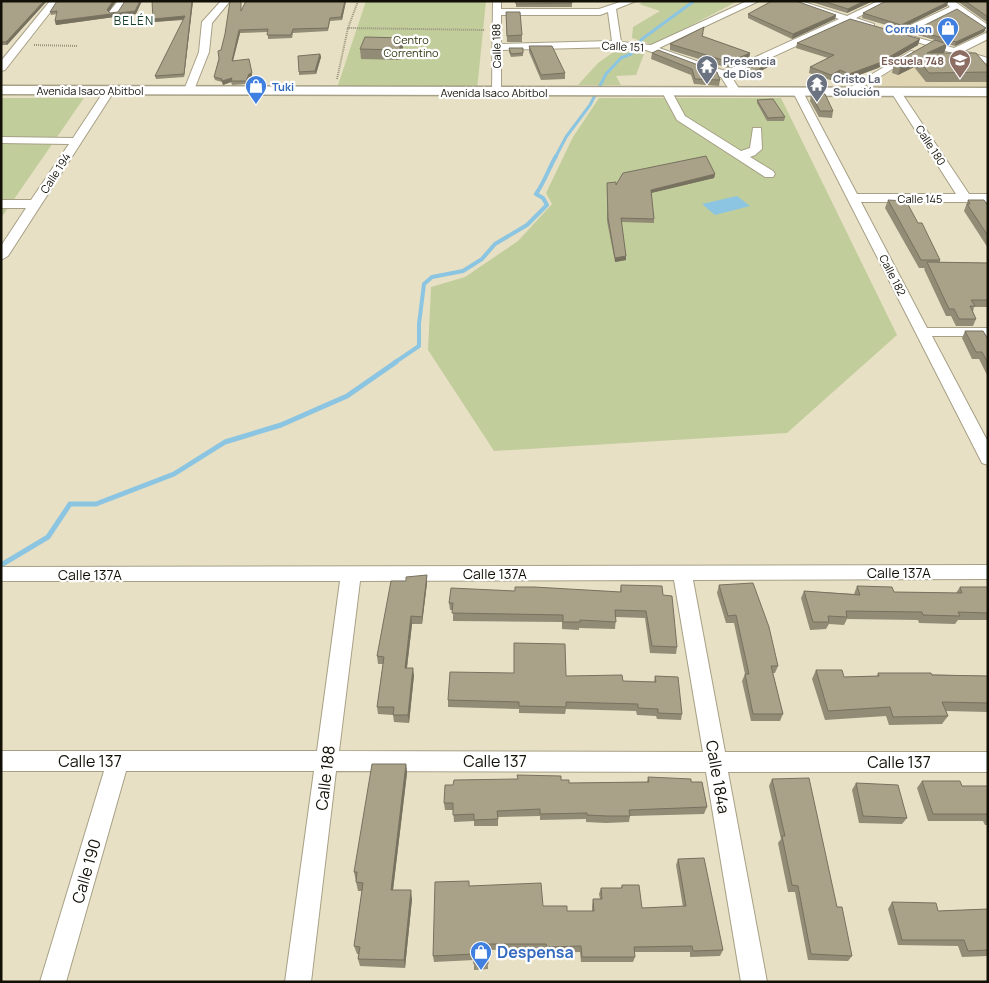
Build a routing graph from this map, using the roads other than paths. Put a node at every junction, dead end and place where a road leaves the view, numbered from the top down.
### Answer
1 (55, 1) edge
2 (123, 1) edge
3 (226, 1) edge
4 (497, 1) edge
5 (632, 1) edge
6 (755, 1) edge
7 (792, 1) edge
8 (886, 1) edge
9 (952, 4) edge
10 (612, 10) junction
11 (114, 12) edge
12 (496, 12) junction
13 (988, 14) edge
14 (967, 15) junction
15 (846, 18) junction
16 (988, 29) edge
17 (900, 35) junction
18 (988, 35) edge
19 (617, 44) junction
20 (930, 44) junction
21 (496, 47) junction
22 (650, 48) junction
23 (954, 52) junction
24 (988, 61) edge
25 (1, 68) edge
26 (725, 75) junction
27 (1, 90) edge
28 (110, 90) junction
29 (189, 90) junction
30 (496, 92) junction
31 (667, 92) junction
32 (736, 92) junction
33 (798, 92) junction
34 (847, 92) junction
35 (896, 92) junction
36 (988, 92) edge
37 (756, 130) dead end
38 (1, 140) edge
39 (76, 141) junction
40 (740, 155) junction
41 (769, 174) dead end
42 (852, 198) junction
43 (965, 198) junction
44 (988, 198) edge
45 (1, 204) edge
46 (35, 204) junction
47 (1, 256) edge
48 (922, 332) junction
49 (988, 332) edge
50 (988, 459) edge
51 (682, 572) junction
52 (988, 572) edge
53 (351, 573) junction
54 (1, 574) edge
55 (1, 761) edge
56 (118, 761) junction
57 (328, 761) junction
58 (716, 762) junction
59 (988, 762) edge
60 (53, 982) edge
61 (298, 982) edge
62 (754, 982) edge

1 - 25 street
2 - 11 street
3 - 29 street
4 - 12 street, Calle 188
5 - 10 street
6 - 22 street
7 - 15 street
8 - 15 street
9 - 14 street
9 - 17 street
10 - 12 street
10 - 19 street
12 - 21 street, Calle 188
13 - 14 street
14 - 16 street
15 - 17 street
15 - 26 street
17 - 20 street
18 - 23 street
19 - 21 street, Calle 151
19 - 22 street, Calle 151
20 - 23 street
20 - 34 street
21 - 30 street, Calle 188
22 - 26 street, Calle 151
23 - 24 street
26 - 32 street
27 - 28 main road, Avenida Isaco Abitbol
28 - 29 main road, Avenida Isaco Abitbol
28 - 39 street, Calle 194
29 - 30 main road, Avenida Isaco Abitbol
30 - 31 main road, Avenida Isaco Abitbol
31 - 32 main road, Avenida Isaco Abitbol
31 - 40 street
32 - 33 main road, Avenida Isaco Abitbol
33 - 34 main road, Avenida Isaco Abitbol
33 - 42 street, Calle 182
34 - 35 main road, Avenida Isaco Abitbol
35 - 36 main road, Avenida Isaco Abitbol
35 - 43 street, Calle 180
37 - 40 street
38 - 39 street
39 - 46 street, Calle 194
40 - 41 street
42 - 43 street, Calle 145
42 - 48 street, Calle 182
43 - 44 street, Calle 145
45 - 46 street
46 - 47 street, Calle 194
48 - 49 street
48 - 50 street, Calle 182
51 - 52 street, Calle 137A
51 - 53 street, Calle 137A
51 - 58 street, Calle 184a
53 - 54 street, Calle 137A
53 - 57 street, Calle 188
55 - 56 street, Calle 137
56 - 57 street, Calle 137
56 - 60 street, Calle 190
57 - 58 street, Calle 137
57 - 61 street, Calle 188
58 - 59 street, Calle 137
58 - 62 street, Calle 184a

